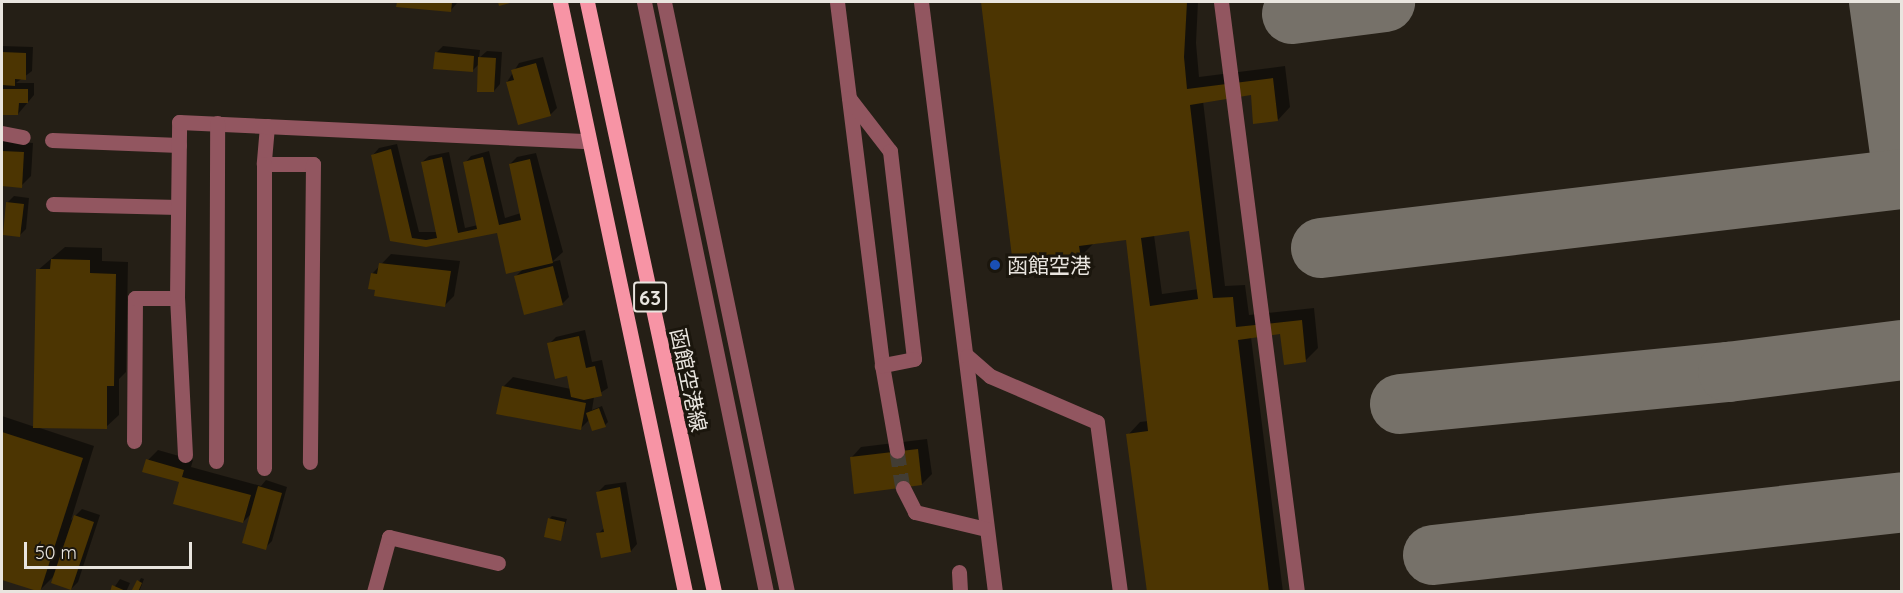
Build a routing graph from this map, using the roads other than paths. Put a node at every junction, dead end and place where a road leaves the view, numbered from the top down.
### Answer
1 (560, 2) edge
2 (586, 2) edge
3 (644, 2) edge
4 (664, 2) edge
5 (837, 2) edge
6 (921, 2) edge
7 (1221, 2) edge
8 (848, 95) junction
9 (217, 123) junction
10 (267, 126) junction
11 (2, 133) edge
12 (23, 137) dead end
13 (52, 140) dead end
14 (589, 141) junction
15 (179, 145) junction
16 (264, 164) junction
17 (54, 204) dead end
18 (178, 207) junction
19 (177, 298) junction
20 (967, 356) junction
21 (882, 365) junction
22 (134, 441) dead end
23 (897, 451) tunnel mouth
24 (185, 455) dead end
25 (216, 461) dead end
26 (310, 462) dead end
27 (264, 468) dead end
28 (903, 488) tunnel mouth
29 (986, 529) junction
30 (498, 563) dead end
31 (959, 572) dead end
32 (374, 591) edge
33 (685, 591) edge
34 (714, 591) edge
35 (766, 591) edge
36 (787, 591) edge
37 (960, 591) edge
38 (995, 591) edge
39 (1120, 591) edge
40 (1297, 591) edge

1 - 14 main road, 63
2 - 34 main road, 函館空港線 / 63
3 - 35 street
4 - 36 street
5 - 8 street
6 - 20 street
7 - 40 street
8 - 21 street
8 - 21 street
9 - 10 street
9 - 15 street
9 - 25 street
10 - 14 street
10 - 16 street
11 - 12 street
13 - 15 street
14 - 33 main road, 63
15 - 18 street
16 - 26 street
16 - 27 street
17 - 18 street
18 - 19 street
19 - 22 street
19 - 24 street
20 - 29 street
20 - 39 street
21 - 23 street
28 - 29 street
29 - 38 street
30 - 32 street
31 - 37 street

